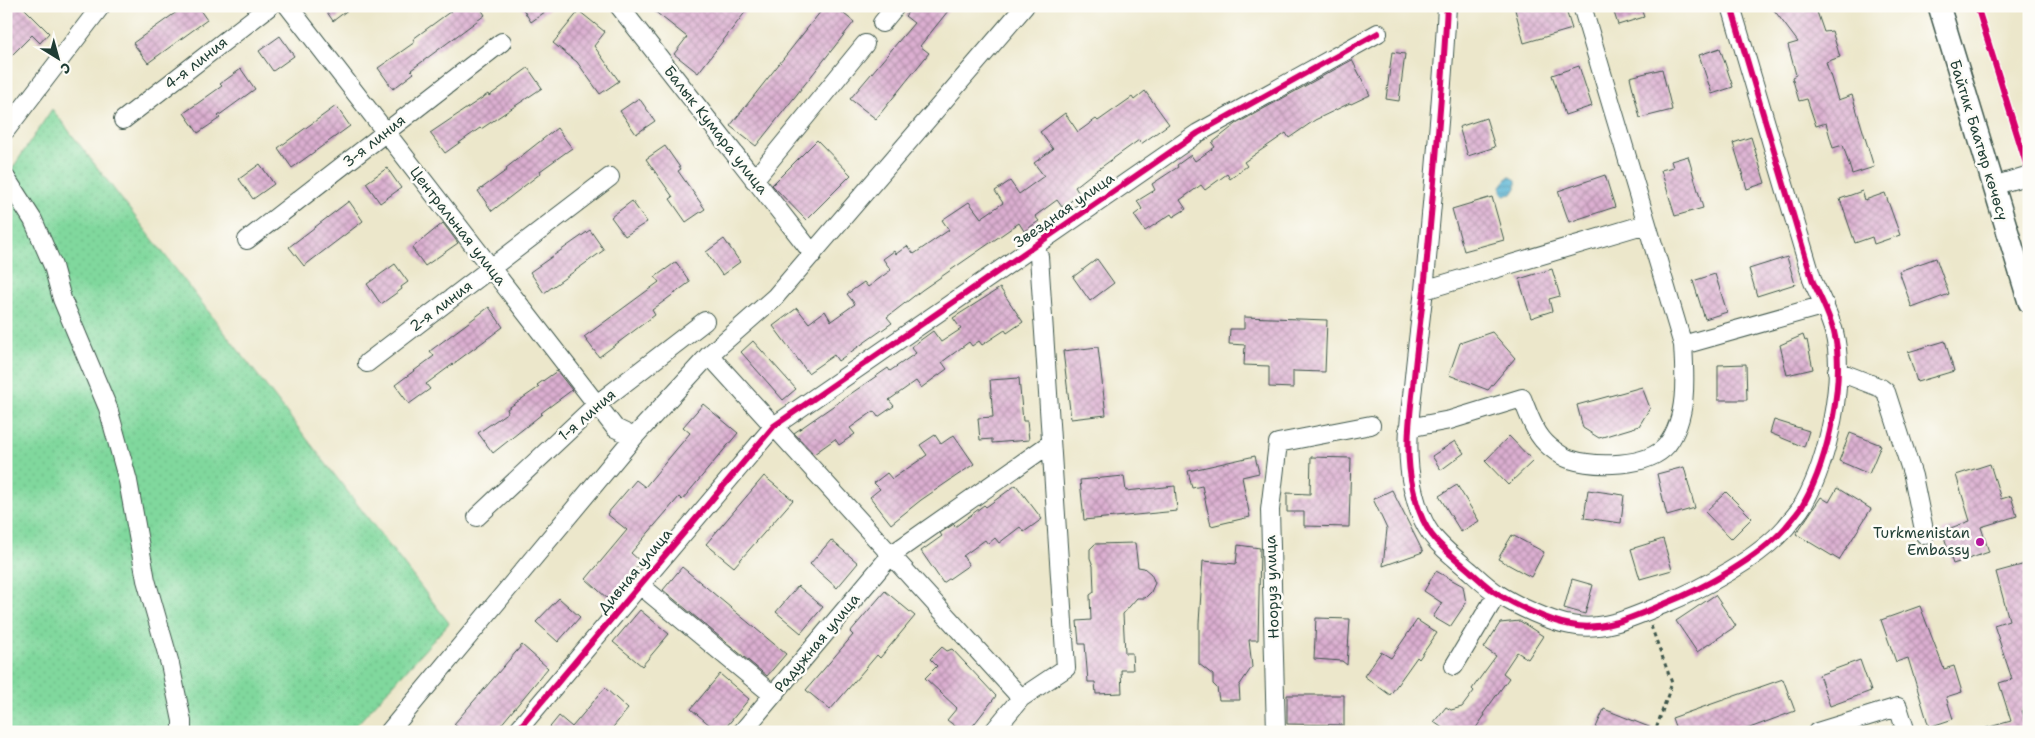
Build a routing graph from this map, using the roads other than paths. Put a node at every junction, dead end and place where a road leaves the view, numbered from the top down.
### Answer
1 (101, 6) edge
2 (270, 6) edge
3 (288, 6) edge
4 (619, 6) edge
5 (896, 6) edge
6 (1025, 6) edge
7 (1447, 6) edge
8 (1582, 6) edge
9 (1731, 6) edge
10 (1939, 6) edge
11 (882, 23) dead end
12 (1378, 33) dead end
13 (502, 42) dead end
14 (865, 44) dead end
15 (123, 120) dead end
16 (6, 130) edge
17 (386, 132) junction
18 (2029, 175) edge
19 (610, 177) dead end
20 (6, 178) edge
21 (754, 180) junction
22 (1993, 186) junction
23 (1646, 224) junction
24 (247, 240) dead end
25 (1033, 247) junction
26 (814, 254) junction
27 (491, 268) junction
28 (1424, 290) junction
29 (2029, 302) edge
30 (1825, 305) junction
31 (705, 321) dead end
32 (1683, 345) junction
33 (710, 355) junction
34 (367, 363) dead end
35 (1837, 371) junction
36 (596, 405) junction
37 (1370, 425) dead end
38 (774, 426) junction
39 (1408, 428) junction
40 (634, 437) junction
41 (1051, 443) junction
42 (477, 517) dead end
43 (1925, 535) dead end
44 (891, 555) junction
45 (640, 585) junction
46 (1497, 594) junction
47 (1454, 666) dead end
48 (773, 695) junction
49 (1021, 698) junction
50 (182, 732) edge
51 (389, 732) edge
52 (516, 732) edge
53 (742, 732) edge
54 (993, 732) edge
55 (1276, 732) edge
56 (1817, 732) edge
57 (1906, 732) edge

1 - 16 street
2 - 15 street, 4-я линия
3 - 17 street, Центральная улица
4 - 21 street, Балык Кумара улица
5 - 11 street
6 - 26 street
7 - 28 street
8 - 23 street
9 - 30 street
10 - 22 main road, Байтик Баатыр көчөсү
12 - 25 street, Звездная улица
13 - 17 street, 3-я линия
14 - 21 street
17 - 24 street, 3-я линия
17 - 27 street, Центральная улица
18 - 22 street
19 - 27 street, 2-я линия
20 - 50 street
21 - 26 street, Балык Кумара улица
22 - 29 main road, Байтик Баатыр көчөсү
23 - 28 street
23 - 32 street
25 - 38 street, Звездная улица
25 - 41 street, Звездная улица
26 - 33 street
27 - 34 street, 2-я линия
27 - 36 street, Центральная улица
28 - 39 street
30 - 32 street
30 - 35 street
31 - 36 street, 1-я линия
32 - 39 street
33 - 38 street
33 - 40 street
35 - 43 street
35 - 46 street
36 - 40 street, Центральная улица
36 - 42 street, 1-я линия
37 - 55 street, Нооруз улица
38 - 44 street
38 - 45 street, Дивная улица
39 - 46 street
40 - 51 street
41 - 44 street
41 - 49 street, Звездная улица
44 - 48 street, Радужная улица
44 - 49 street
45 - 48 street
45 - 52 street, Дивная улица
46 - 47 street
48 - 53 street, Радужная улица
49 - 54 street
56 - 57 street

